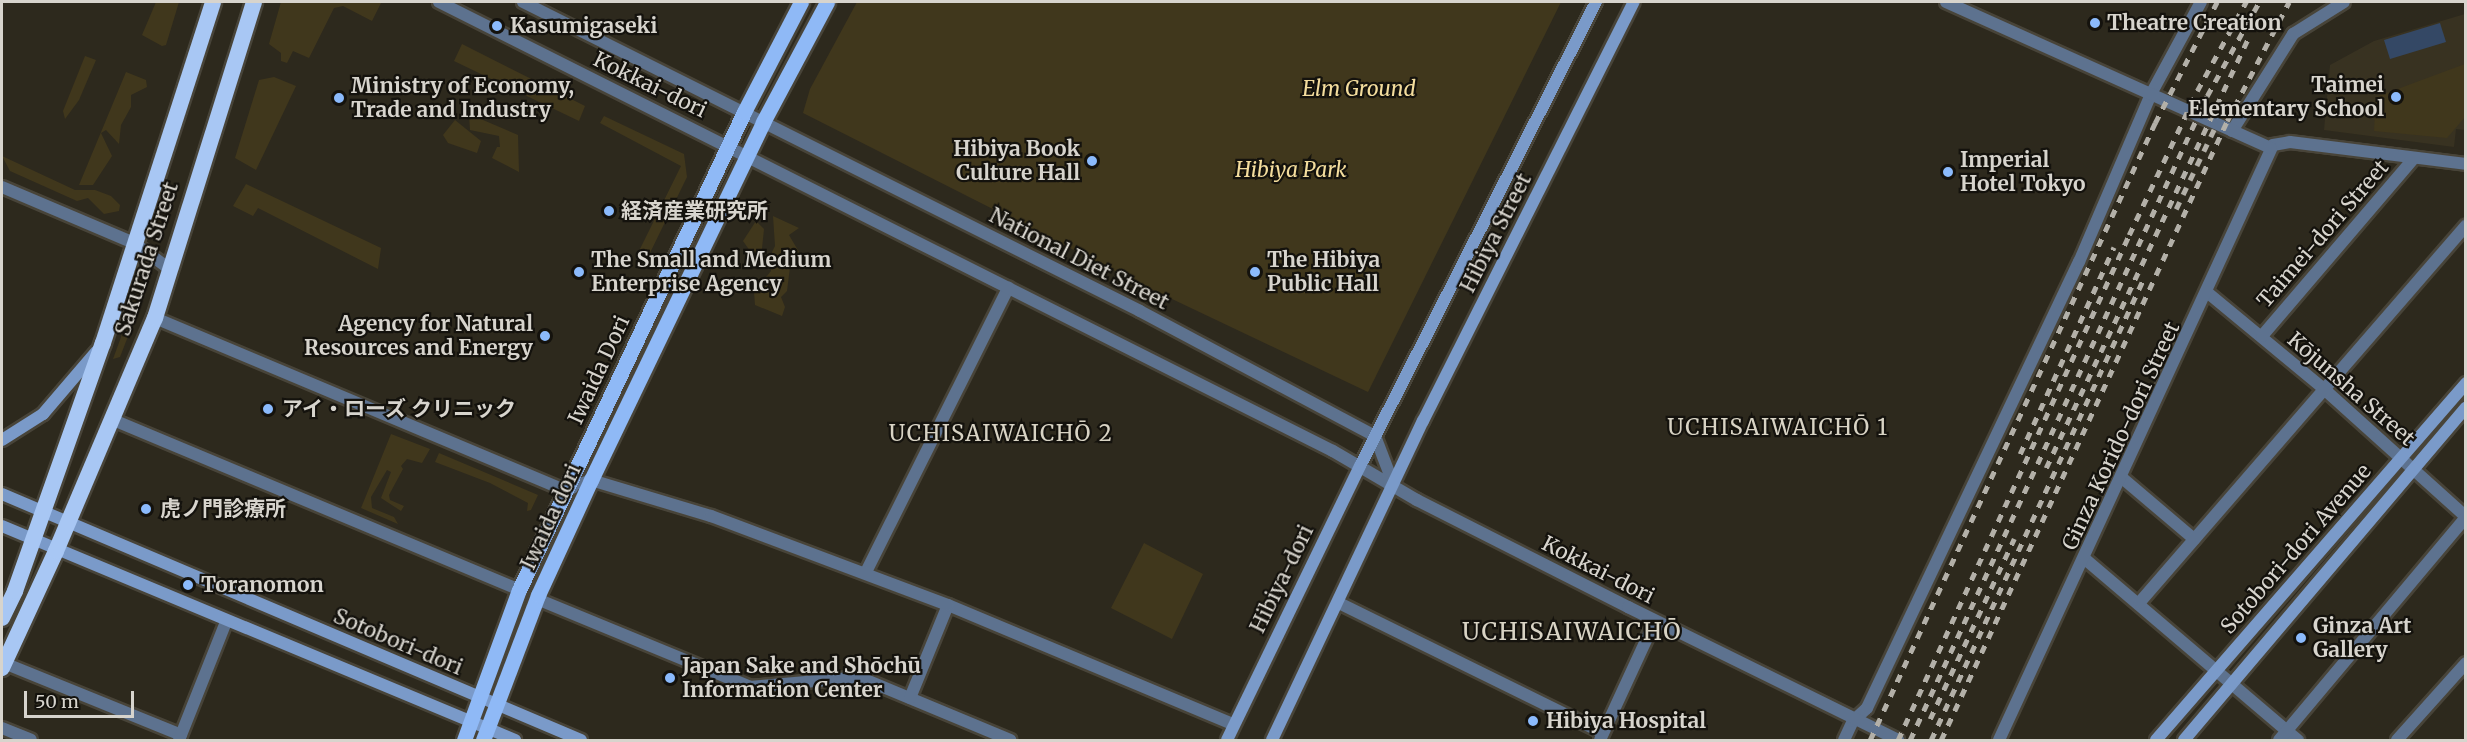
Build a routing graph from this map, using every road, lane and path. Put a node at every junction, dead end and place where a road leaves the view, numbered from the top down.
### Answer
1 (213, 2) edge
2 (254, 2) edge
3 (439, 2) edge
4 (523, 2) edge
5 (801, 2) edge
6 (827, 2) edge
7 (1596, 2) edge
8 (1634, 2) edge
9 (1946, 2) edge
10 (2201, 2) edge
11 (2344, 2) edge
12 (2151, 94) junction
13 (744, 112) junction
14 (763, 122) junction
15 (2232, 131) junction
16 (728, 146) junction
17 (2272, 147) junction
18 (747, 156) junction
19 (2414, 158) junction
20 (2466, 164) edge
21 (2, 187) edge
22 (2466, 225) edge
23 (134, 243) junction
24 (171, 270) junction
25 (1008, 288) junction
26 (2208, 293) junction
27 (155, 318) junction
28 (2262, 336) junction
29 (103, 344) junction
30 (2466, 383) edge
31 (2324, 389) junction
32 (2466, 408) edge
33 (111, 419) junction
34 (1375, 436) junction
35 (2, 440) edge
36 (2400, 458) junction
37 (1360, 466) junction
38 (2413, 469) junction
39 (2121, 477) junction
40 (586, 482) junction
41 (1394, 483) junction
42 (566, 491) junction
43 (2, 494) edge
44 (42, 513) junction
45 (2466, 517) edge
46 (67, 524) junction
47 (2, 526) edge
48 (32, 539) junction
49 (2194, 539) junction
50 (56, 551) junction
51 (2085, 559) junction
52 (866, 572) junction
53 (519, 590) junction
54 (537, 599) junction
55 (2140, 602) junction
56 (1339, 603) junction
57 (948, 605) junction
58 (2, 618) edge
59 (1655, 621) junction
60 (226, 622) junction
61 (2466, 663) edge
62 (3, 666) edge
63 (2225, 678) junction
64 (479, 698) junction
65 (910, 698) junction
66 (497, 705) junction
67 (1853, 721) junction
68 (471, 722) junction
69 (1232, 724) junction
70 (2, 728) edge
71 (485, 735) edge
72 (2283, 736) edge
73 (1602, 737) edge
74 (180, 738) edge
75 (1008, 740) edge
76 (31, 741) edge
77 (464, 741) edge
78 (515, 741) edge
79 (581, 741) edge
80 (1227, 741) edge
81 (1272, 741) edge
82 (1844, 741) edge
83 (1898, 741) edge
84 (1999, 741) edge
85 (2156, 741) edge
86 (2184, 741) edge
87 (2298, 741) edge
88 (2397, 741) edge

1 - 23 highway, Sakurada Street
2 - 24 highway, Sakurada Street
3 - 16 street, Kokkai-dori
4 - 13 street, National Diet Street
5 - 13 main road, Iwaida Dori
6 - 14 main road
7 - 34 main road, Hibiya Street
8 - 41 main road, Hibiya Street
9 - 12 street
10 - 12 street
11 - 15 street
12 - 15 street
12 - 67 street
13 - 14 street, National Diet Street
13 - 16 main road, Iwaida Dori
14 - 18 main road
14 - 34 street, National Diet Street
15 - 17 street
16 - 18 street, Kokkai-dori
16 - 42 main road, Iwaida Dori
17 - 19 street
17 - 26 street, Ginza Korido-dori Street
18 - 25 street
18 - 40 main road, Iwaida dori
19 - 20 street
19 - 28 street, Taimei-dori Street
21 - 23 street
22 - 31 street
23 - 24 street
23 - 29 highway, Sakurada Street
24 - 27 highway, Sakurada Street
25 - 37 street
25 - 52 street
26 - 28 street, Kōjunsha Street
26 - 39 street, Ginza Korido-dori Street
27 - 33 highway, Sakurada Street
27 - 42 street
28 - 31 street, Kōjunsha Street
29 - 35 main road
29 - 44 highway, Sakurada Street
30 - 36 main road, Sotobori-dori Avenue
31 - 36 street, Kōjunsha Street
31 - 49 street
32 - 38 main road, Sotobori-dori Avenue
33 - 46 highway, Sakurada Street
33 - 53 street
34 - 37 main road, Hibiya-dori
34 - 41 street
36 - 38 street, Kōjunsha Street
36 - 63 main road, Sotobori-dori Avenue
37 - 41 street, Kokkai-dori
37 - 69 main road, Hibiya-dori
38 - 45 street, Kōjunsha Street
38 - 63 main road, Sotobori-dori Avenue
39 - 49 street
39 - 51 street, Ginza Korido-dori Street
40 - 42 street
40 - 52 street
40 - 54 main road, Iwaida dori
41 - 56 main road
41 - 59 street, Kokkai-dori
42 - 53 main road, Iwaida Dori
43 - 44 main road, Sotobori-dori
44 - 46 main road, Sotobori-dori
44 - 48 highway, Sakurada Street
45 - 72 street
46 - 50 highway, Sakurada Street
46 - 64 main road, Sotobori-dori
47 - 48 main road
48 - 50 main road
48 - 58 highway, Sakurada Street
49 - 55 street
50 - 60 main road
50 - 62 highway, Sakurada Street
51 - 55 street
51 - 84 street, Ginza Korido-dori Street
52 - 57 street
53 - 64 main road, Iwaida Dori
54 - 65 street
54 - 66 main road, Iwaida dori
55 - 63 street
56 - 73 street
56 - 81 main road
57 - 65 street
57 - 69 street
59 - 67 street, Kokkai-dori
59 - 73 street
60 - 68 main road
60 - 74 street
61 - 88 street
62 - 74 street
63 - 72 street
63 - 85 main road, Sotobori-dori Avenue
63 - 86 main road, Sotobori-dori Avenue
64 - 66 main road, Sotobori-dori
64 - 68 main road, Iwaida Dori
65 - 75 street
66 - 71 main road, Iwaida dori
66 - 79 main road, Sotobori-dori
67 - 82 street
67 - 83 street, Kokkai-dori
68 - 71 main road
68 - 77 main road, Iwaida Dori
69 - 80 main road, Hibiya-dori
70 - 76 street
71 - 78 main road
72 - 87 street

